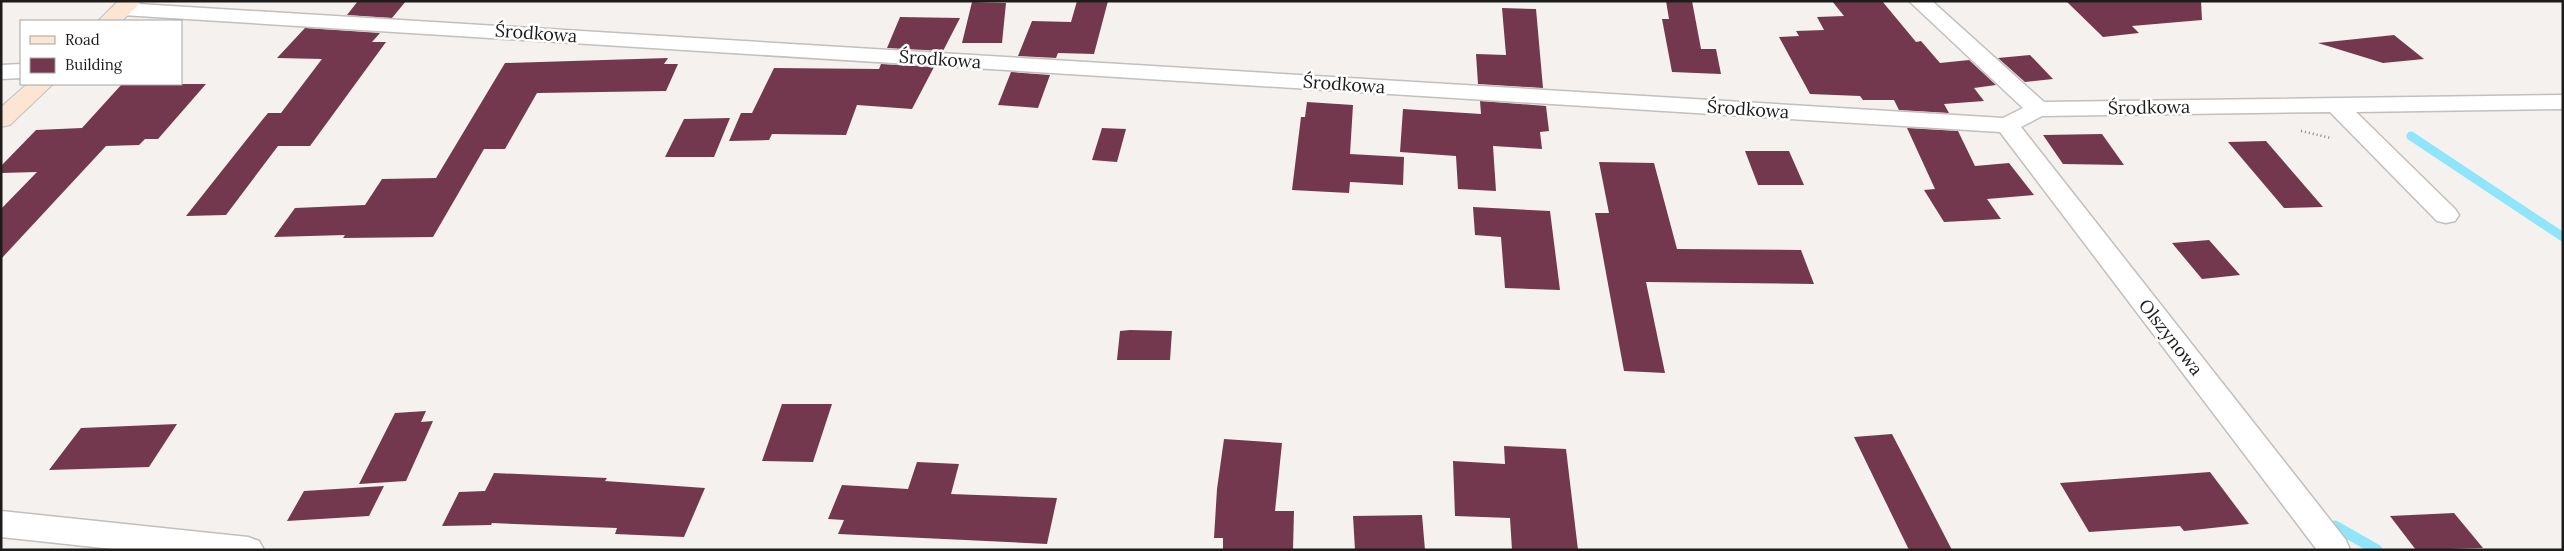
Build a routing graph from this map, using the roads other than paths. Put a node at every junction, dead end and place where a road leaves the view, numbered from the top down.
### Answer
1 (1919, 1) edge
2 (121, 10) edge
3 (1, 72) edge
4 (20, 72) edge
5 (40, 85) edge
6 (2563, 102) edge
7 (2337, 106) junction
8 (2038, 109) junction
9 (1, 120) edge
10 (2007, 125) junction
11 (2446, 215) dead end
12 (1, 524) edge
13 (248, 550) edge
14 (2333, 550) edge

1 - 8 street
2 - 10 street, Środkowa
3 - 4 street
5 - 9 street
6 - 7 street, Środkowa
7 - 8 street, Środkowa
7 - 11 street
8 - 10 street, Środkowa
10 - 14 street, Olszynowa
12 - 13 street

